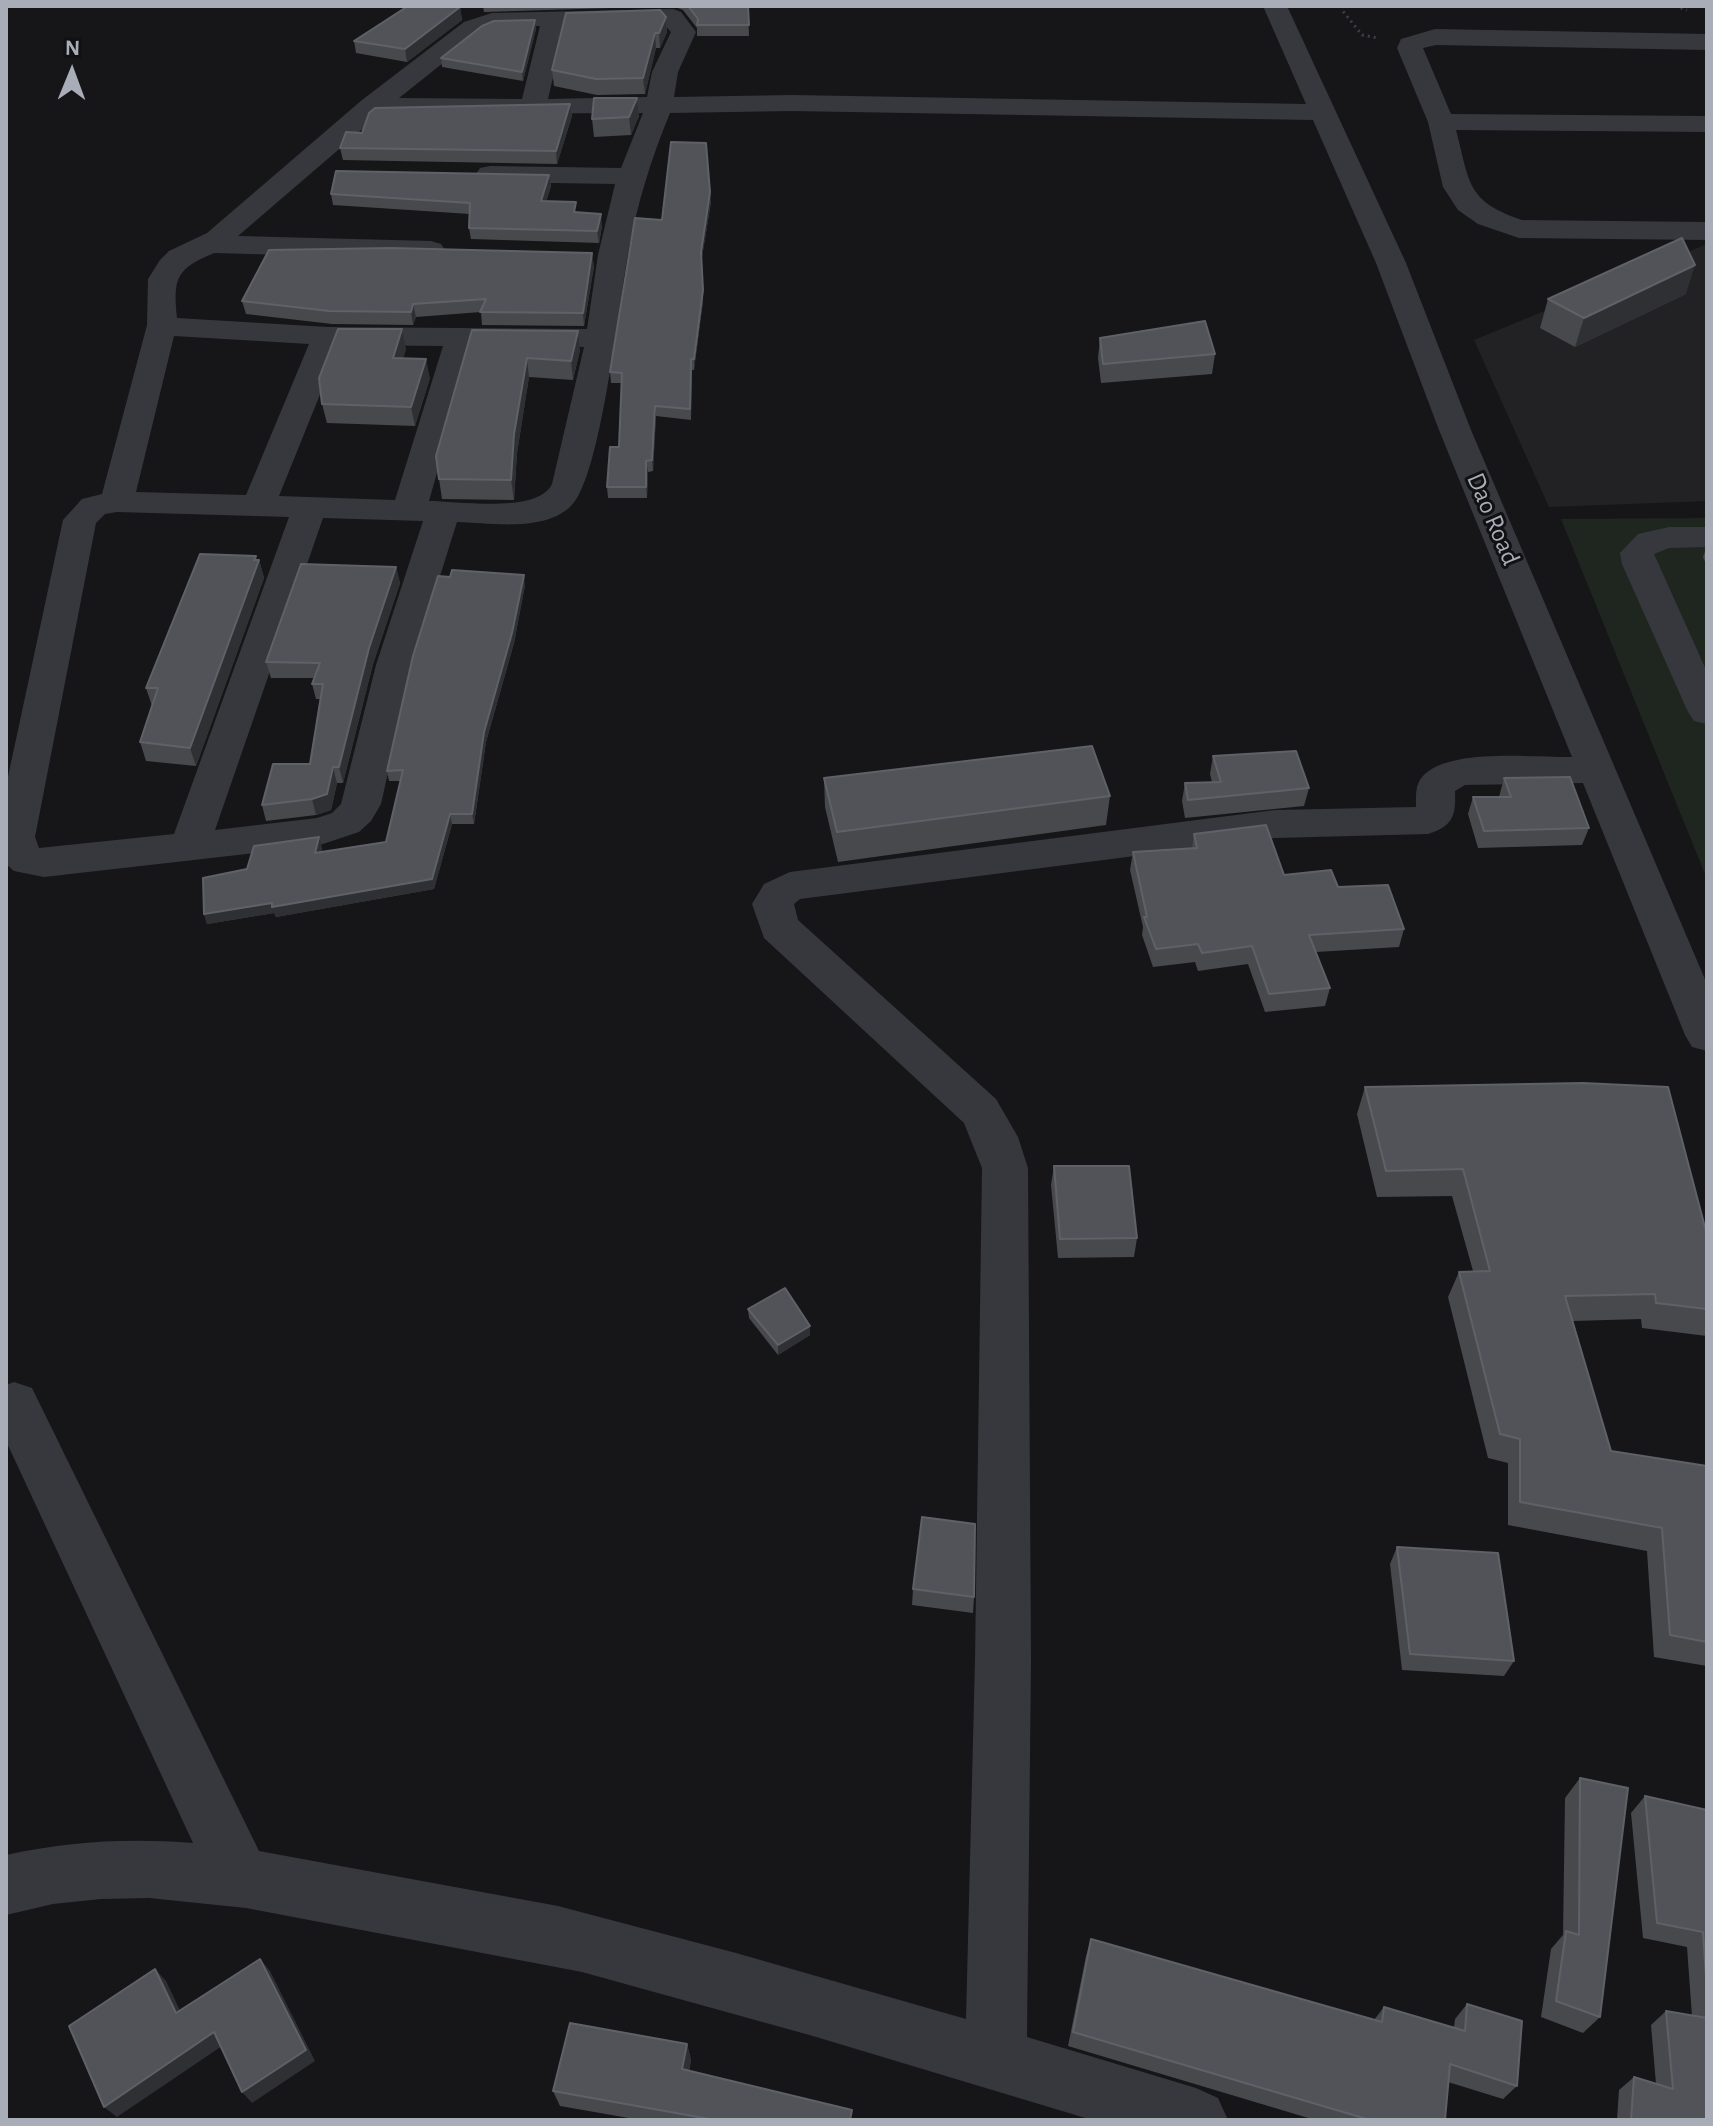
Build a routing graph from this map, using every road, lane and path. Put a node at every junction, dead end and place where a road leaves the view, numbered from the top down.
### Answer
1 (1275, 6) edge
2 (1343, 6) edge
3 (554, 19) junction
4 (1707, 42) edge
5 (1410, 44) junction
6 (371, 106) junction
7 (659, 106) junction
8 (533, 107) junction
9 (1323, 112) junction
10 (1441, 122) junction
11 (1707, 124) edge
12 (296, 171) junction
13 (344, 172) edge
14 (471, 174) edge
15 (631, 176) junction
16 (1707, 231) edge
17 (212, 244) junction
18 (459, 251) edge
19 (162, 325) junction
20 (328, 336) junction
21 (461, 336) junction
22 (601, 338) junction
23 (117, 502) junction
24 (259, 505) junction
25 (310, 506) junction
26 (426, 511) junction
27 (1707, 537) edge
28 (1703, 697) edge
29 (1596, 770) junction
30 (190, 845) junction
31 (17, 864) edge
32 (1707, 1035) edge
33 (14, 1404) dead end
34 (240, 1877) junction
35 (6, 1885) edge
36 (996, 2059) junction
37 (1196, 2120) edge

1 - 9 street, Dao Road
2 - 5 path
3 - 6 street
3 - 7 street
3 - 8 street
4 - 5 street
5 - 10 street
6 - 8 street
6 - 12 street
7 - 8 street
7 - 9 street
7 - 15 street
9 - 29 street, Dao Road
10 - 11 street
10 - 16 street
12 - 13 street
12 - 17 street
14 - 15 street
15 - 22 street
17 - 18 street
17 - 19 street
19 - 20 street
19 - 23 street
20 - 21 street
20 - 24 street
21 - 22 street
21 - 26 street
22 - 26 street
23 - 24 street
23 - 31 street
24 - 25 street
25 - 26 street
25 - 30 street
26 - 30 street
27 - 28 street
29 - 32 street, Dao Road
29 - 36 street
30 - 31 street
33 - 34 street
34 - 35 street
34 - 36 street
36 - 37 street

